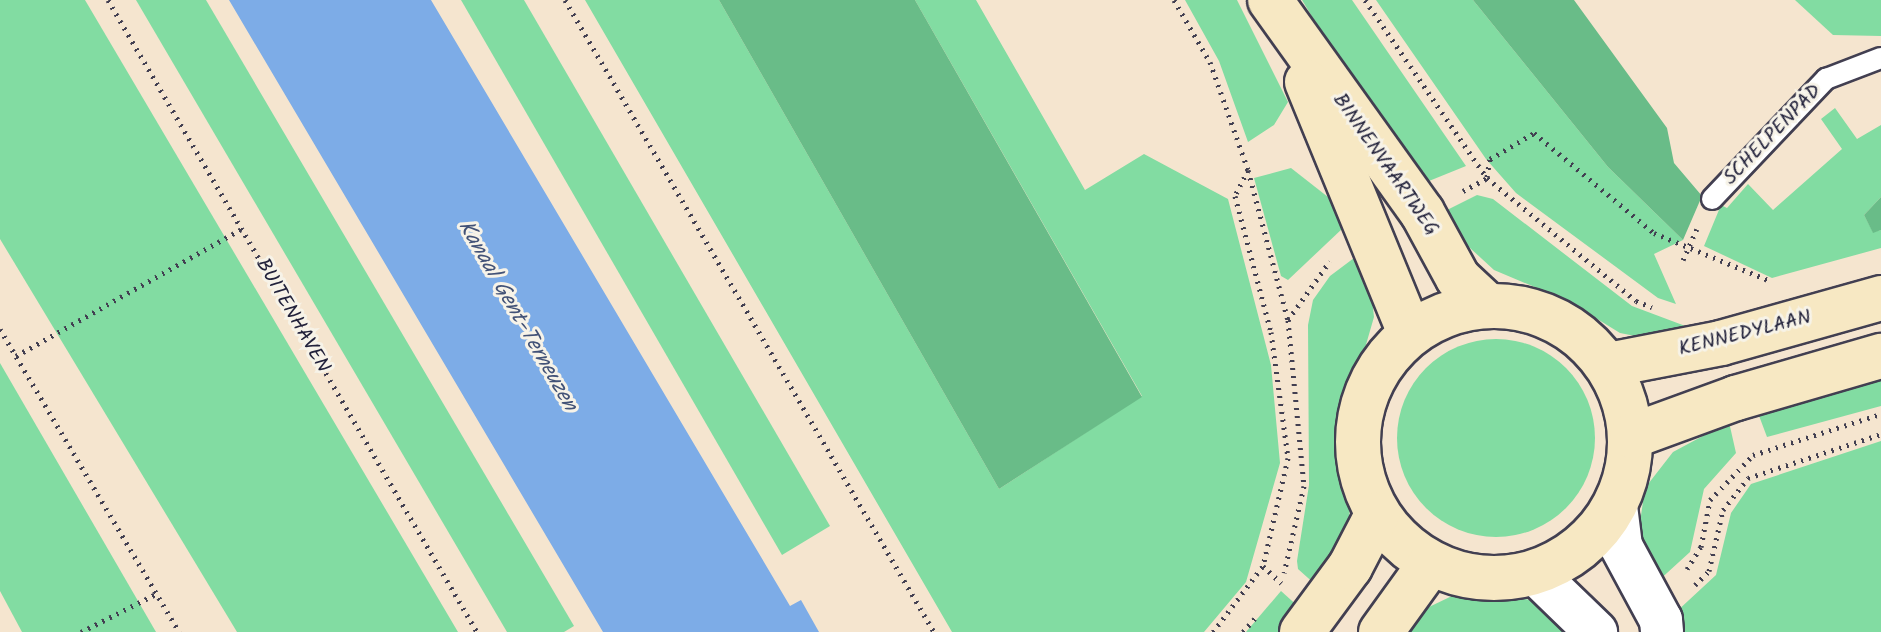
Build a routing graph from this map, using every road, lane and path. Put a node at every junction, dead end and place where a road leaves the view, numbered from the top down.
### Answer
1 (108, 0) edge
2 (565, 0) edge
3 (1174, 0) edge
4 (1365, 0) edge
5 (1276, 12) edge
6 (1881, 58) edge
7 (1248, 170) junction
8 (1487, 178) junction
9 (1712, 199) dead end
10 (241, 229) junction
11 (1689, 246) junction
12 (1683, 260) dead end
13 (1784, 287) dead end
14 (1881, 298) edge
15 (1487, 305) junction
16 (1657, 309) dead end
17 (0, 329) edge
18 (1410, 333) junction
19 (16, 356) junction
20 (1881, 356) edge
21 (1608, 365) junction
22 (1881, 414) edge
23 (1881, 434) edge
24 (1632, 436) junction
25 (1616, 506) junction
26 (1377, 515) junction
27 (1430, 564) junction
28 (1263, 566) junction
29 (1285, 571) dead end
30 (1535, 573) junction
31 (156, 594) junction
32 (1658, 619) edge
33 (1310, 622) edge
34 (81, 632) edge
35 (179, 632) edge
36 (477, 632) edge
37 (934, 632) edge
38 (1213, 632) edge
39 (1381, 632) edge
40 (1596, 632) edge

1 - 10 path, BUITENHAVEN
2 - 37 path
3 - 7 path
4 - 8 path
5 - 15 main road, BINNENVAARTWEG
5 - 18 main road, BINNENVAARTWEG
6 - 9 lane, SCHELPENPAD
7 - 28 path
7 - 29 path
8 - 11 path
8 - 16 path
10 - 19 path
10 - 36 path, BUITENHAVEN
11 - 12 path
11 - 13 path
14 - 21 main road, KENNEDYLAAN
15 - 18 main road
15 - 21 main road
17 - 19 path
18 - 26 main road
19 - 31 path
20 - 24 main road
21 - 24 main road
22 - 32 path
23 - 32 path
24 - 25 main road
25 - 30 main road
25 - 32 street
26 - 27 main road
26 - 33 main road
27 - 30 main road
27 - 39 main road
28 - 33 path
28 - 38 path
30 - 40 street
31 - 34 path
31 - 35 path

